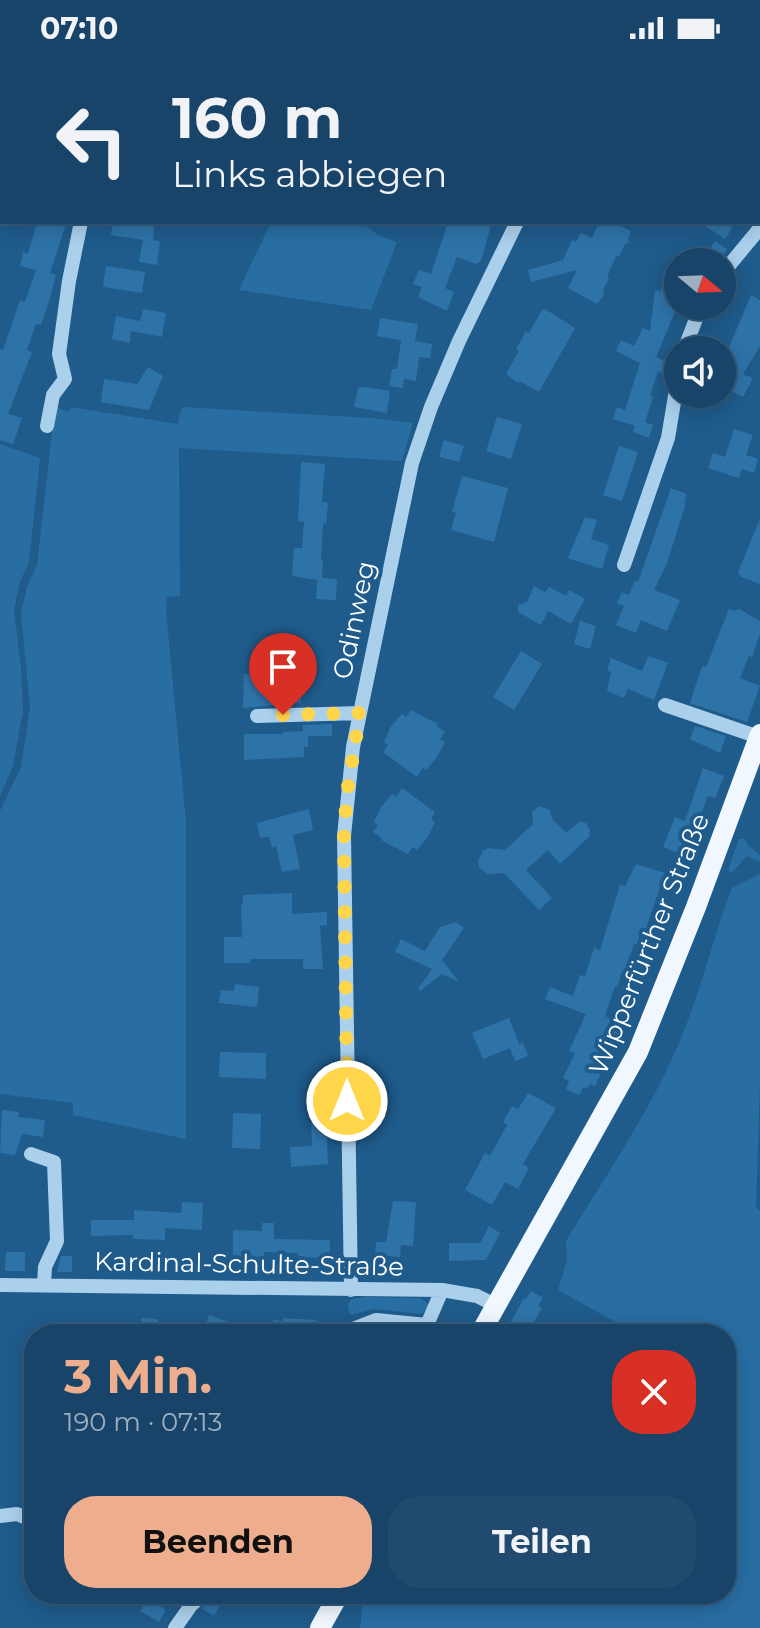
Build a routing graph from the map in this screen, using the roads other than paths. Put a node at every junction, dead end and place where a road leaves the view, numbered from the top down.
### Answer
1 (81, 224) edge
2 (516, 224) edge
3 (760, 228) edge
4 (736, 257) edge
5 (673, 408) edge
6 (47, 426) dead end
7 (624, 565) dead end
8 (665, 705) dead end
9 (360, 713) junction
10 (257, 716) dead end
11 (760, 736) edge
12 (31, 1154) dead end
13 (0, 1285) edge
14 (44, 1285) junction
15 (351, 1290) junction
16 (442, 1290) junction
17 (495, 1305) junction
18 (366, 1324) edge
19 (417, 1324) edge
20 (427, 1324) edge
21 (485, 1324) edge
22 (0, 1516) edge
23 (24, 1517) edge
24 (193, 1604) edge
25 (333, 1604) edge
26 (175, 1628) edge
27 (320, 1628) edge

1 - 6 street
2 - 9 street, Odinweg
3 - 4 street
5 - 7 street
8 - 11 street
9 - 10 street
9 - 15 street, Odinweg
11 - 17 main road, Wipperfürther Straße
12 - 14 street
13 - 14 street, Kardinal-Schulte-Straße
14 - 15 street, Kardinal-Schulte-Straße
15 - 16 street, Kardinal-Schulte-Straße
16 - 17 street, Kardinal-Schulte-Straße
16 - 20 street
17 - 21 main road, Wipperfürther Straße
18 - 19 street
22 - 23 street
24 - 26 street
25 - 27 main road

